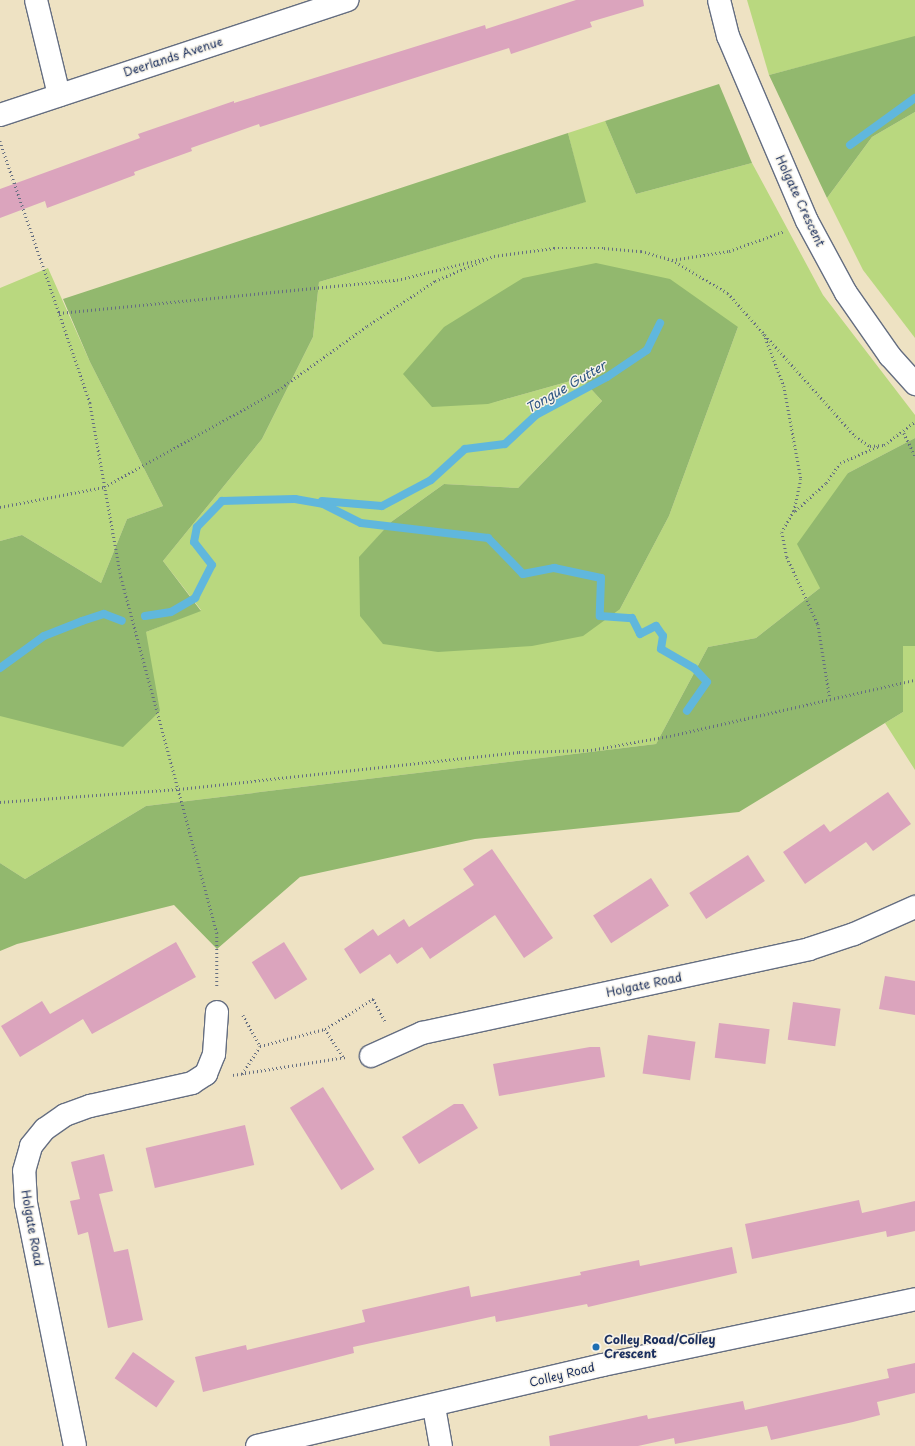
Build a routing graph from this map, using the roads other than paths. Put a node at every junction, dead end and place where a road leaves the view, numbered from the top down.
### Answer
1 (36, 0) edge
2 (347, 0) edge
3 (719, 0) edge
4 (59, 95) junction
5 (0, 115) edge
6 (915, 384) edge
7 (915, 906) edge
8 (217, 1012) road end
9 (371, 1056) road end
10 (915, 1299) edge
11 (434, 1406) junction
12 (75, 1446) edge
13 (257, 1446) edge
14 (441, 1446) edge

1 - 4 street
2 - 4 street, Deerlands Avenue
3 - 6 street, Holgate Crescent
4 - 5 street, Deerlands Avenue
7 - 9 street, Holgate Road
8 - 12 street, Holgate Road
10 - 11 street, Colley Road
11 - 13 street, Colley Road
11 - 14 street

